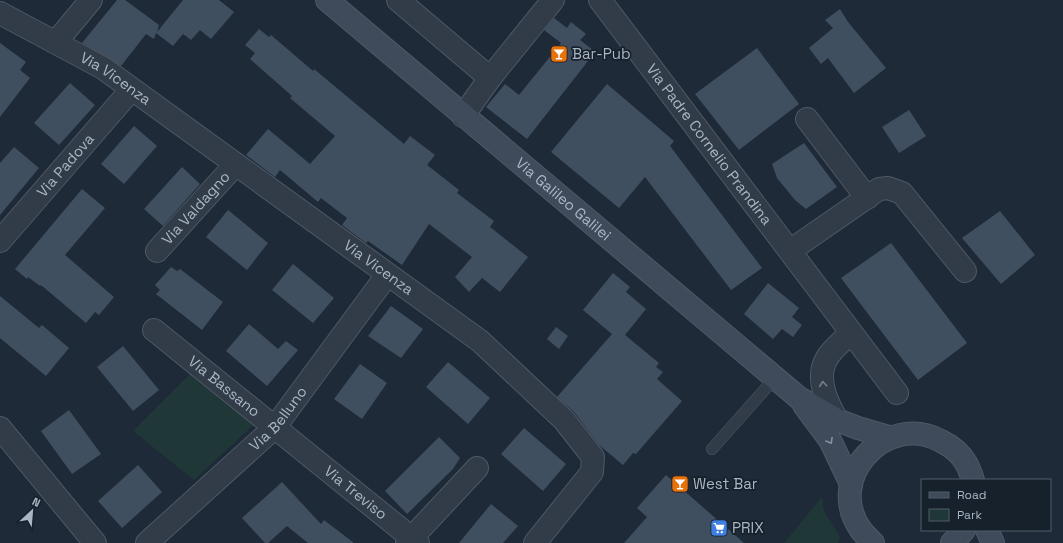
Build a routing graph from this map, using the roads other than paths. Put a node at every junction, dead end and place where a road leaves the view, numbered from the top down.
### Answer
1 (91, 0) edge
2 (398, 0) edge
3 (553, 0) edge
4 (600, 0) edge
5 (334, 2) edge
6 (0, 14) edge
7 (56, 42) junction
8 (490, 78) junction
9 (131, 90) junction
10 (463, 116) junction
11 (807, 119) dead end
12 (234, 165) junction
13 (867, 198) junction
14 (0, 240) edge
15 (791, 250) junction
16 (157, 252) dead end
17 (965, 271) dead end
18 (387, 275) junction
19 (154, 330) dead end
20 (851, 333) junction
21 (774, 378) junction
22 (897, 393) dead end
23 (799, 398) junction
24 (837, 420) junction
25 (275, 427) junction
26 (0, 428) edge
27 (889, 437) junction
28 (293, 444) joint
29 (712, 449) dead end
30 (477, 468) dead end
31 (973, 479) edge
32 (851, 484) junction
33 (963, 531) edge
34 (987, 531) edge
35 (863, 538) edge
36 (412, 541) edge
37 (95, 543) edge
38 (147, 543) edge
39 (535, 543) edge
40 (952, 543) edge
41 (993, 543) edge

1 - 7 street
2 - 8 street
3 - 8 street
4 - 15 street, Via Padre Cornelio Prandina
5 - 10 main road, Via Galileo Galilei
6 - 7 street, Via Vicenza
7 - 9 street, Via Vicenza
8 - 10 street
9 - 12 street, Via Vicenza
9 - 14 street, Via Padova
10 - 21 main road, Via Galileo Galilei
11 - 13 street
12 - 16 street, Via Valdagno
12 - 18 street, Via Vicenza
13 - 15 street
13 - 17 street
15 - 20 street, Via Padre Cornelio Prandina
18 - 25 street, Via Belluno
18 - 39 street, Via Vicenza
19 - 25 street, Via Bassano
20 - 22 street, Via Padre Cornelio Prandina
24 -> 20 street
21 - 23 main road, Via Galileo Galilei
21 - 29 lane
23 - 24 main road, Via Galileo Galilei
23 -> 32 main road, Via Galileo Galilei
24 - 27 main road, Via Galileo Galilei
25 - 28 street, Via Bassano
25 - 38 street, Via Belluno
26 - 37 street
27 - 31 main road
27 - 32 main road
28 - 36 street, Via Treviso
30 - 36 street
32 - 35 main road
33 - 40 main road
34 - 41 main road

